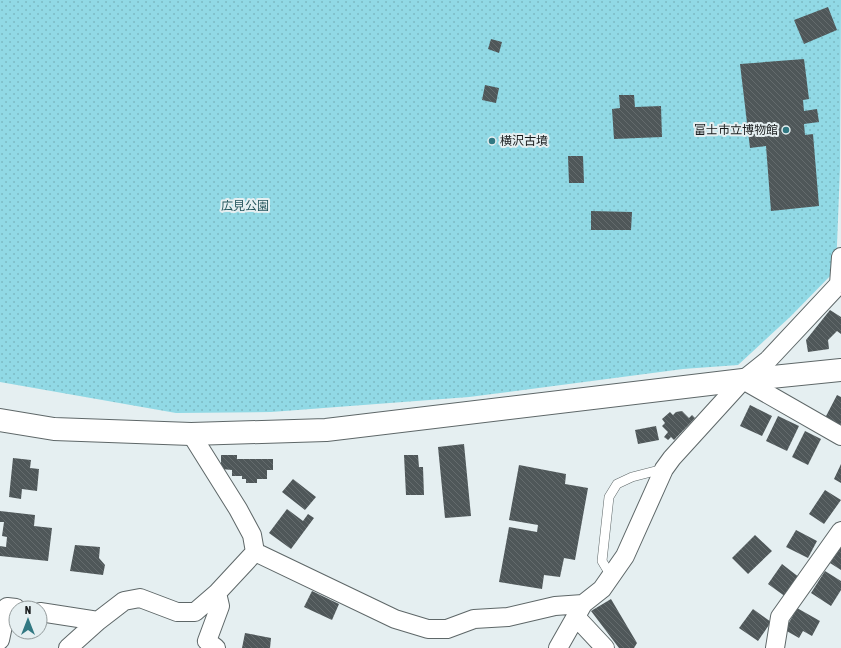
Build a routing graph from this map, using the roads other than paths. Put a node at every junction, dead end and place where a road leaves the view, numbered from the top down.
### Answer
1 (841, 257) edge
2 (840, 283) edge
3 (841, 370) edge
4 (743, 380) junction
5 (0, 420) edge
6 (191, 434) junction
7 (841, 436) edge
8 (664, 469) junction
9 (841, 531) edge
10 (254, 552) junction
11 (611, 576) junction
12 (217, 593) junction
13 (8, 607) edge
14 (579, 610) junction
15 (48, 613) edge
16 (98, 621) junction
17 (0, 640) edge
18 (68, 648) edge
19 (216, 648) edge
20 (558, 648) edge
21 (605, 648) edge
22 (774, 648) edge

1 - 2 street
2 - 4 street
3 - 4 street
4 - 6 street
4 - 7 street
4 - 8 street
5 - 6 street
6 - 10 street
8 - 11 street
8 - 11 lane
9 - 22 street
10 - 12 street
10 - 14 street
11 - 14 street
12 - 16 street
12 - 19 street
13 - 17 street
14 - 20 street
14 - 21 street
15 - 16 street
16 - 18 street

